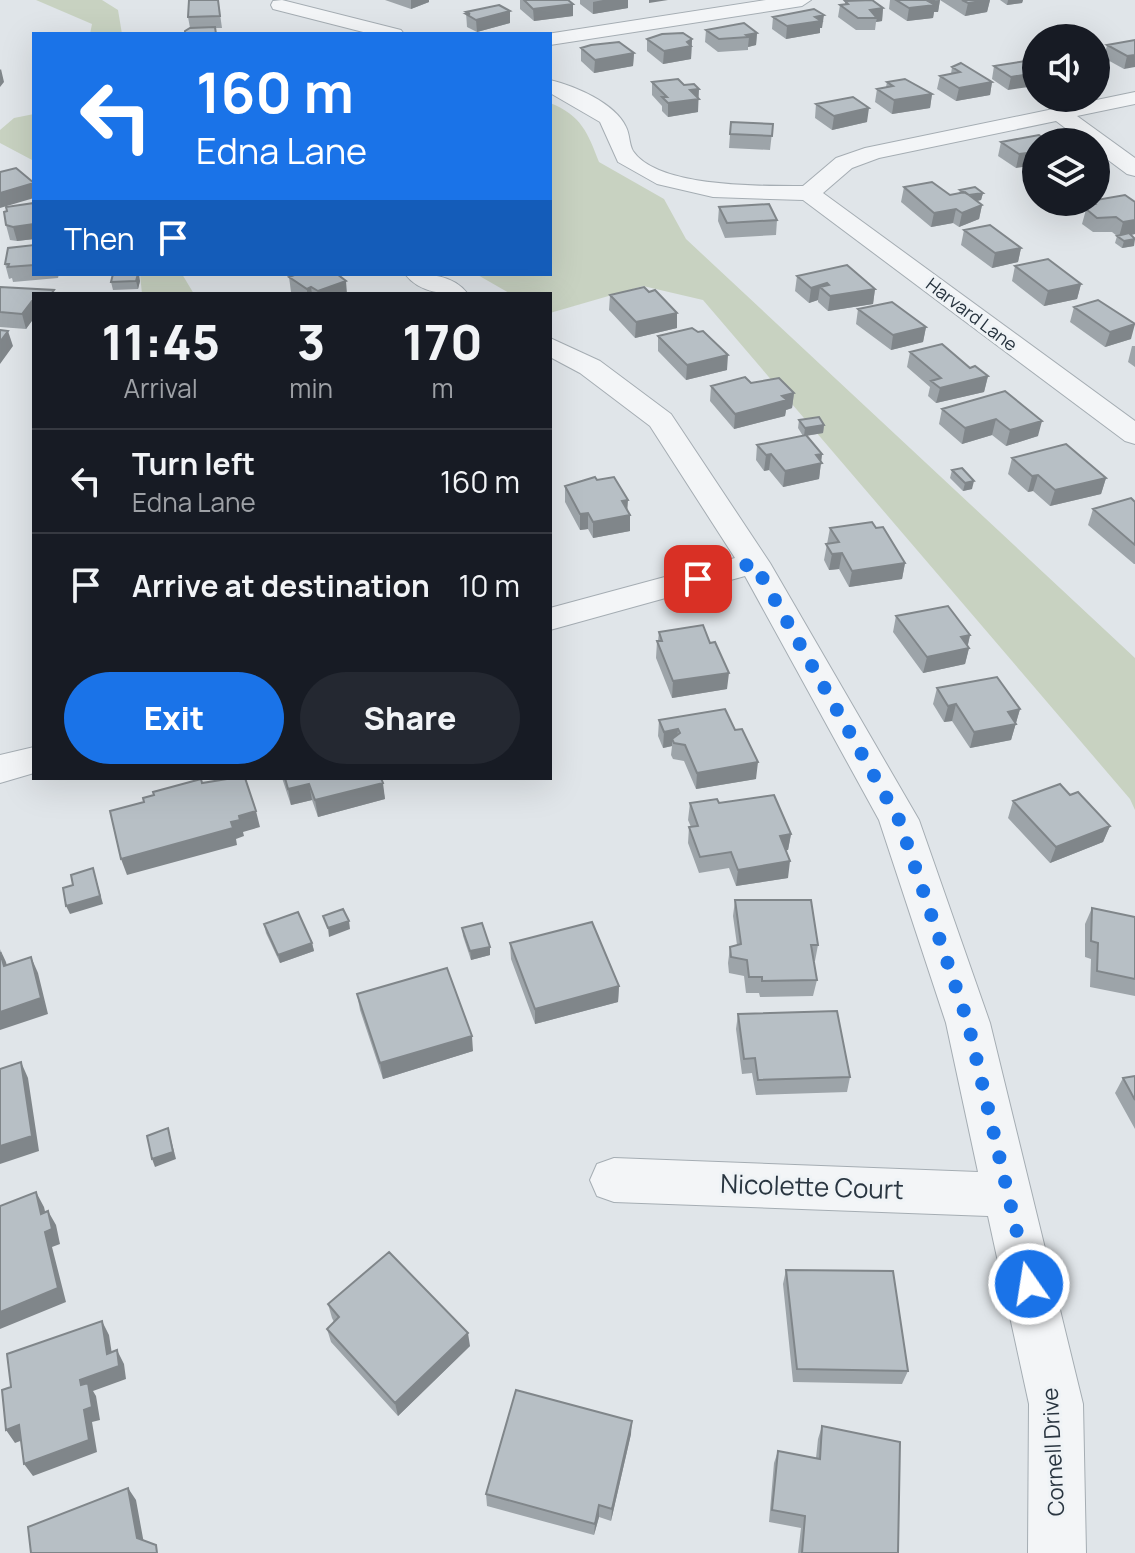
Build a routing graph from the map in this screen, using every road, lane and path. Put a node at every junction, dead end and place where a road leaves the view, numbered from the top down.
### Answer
1 (802, 0) edge
2 (279, 8) edge
3 (385, 32) edge
4 (552, 39) edge
5 (552, 87) edge
6 (1135, 98) edge
7 (1059, 113) junction
8 (1135, 169) edge
9 (809, 193) junction
10 (422, 276) edge
11 (451, 292) edge
12 (552, 347) edge
13 (1135, 435) edge
14 (754, 563) junction
15 (552, 618) edge
16 (32, 761) edge
17 (0, 769) edge
18 (614, 1180) dead end
19 (1009, 1195) junction
20 (1057, 1553) edge

1 - 4 street
2 - 3 street
5 - 9 street
6 - 7 street
7 - 8 street
7 - 9 street
9 - 13 street, Harvard Lane
10 - 11 street
12 - 14 street, Cornell Drive
14 - 15 street
14 - 19 street, Cornell Drive
16 - 17 street
18 - 19 street, Nicolette Court
19 - 20 street, Cornell Drive

